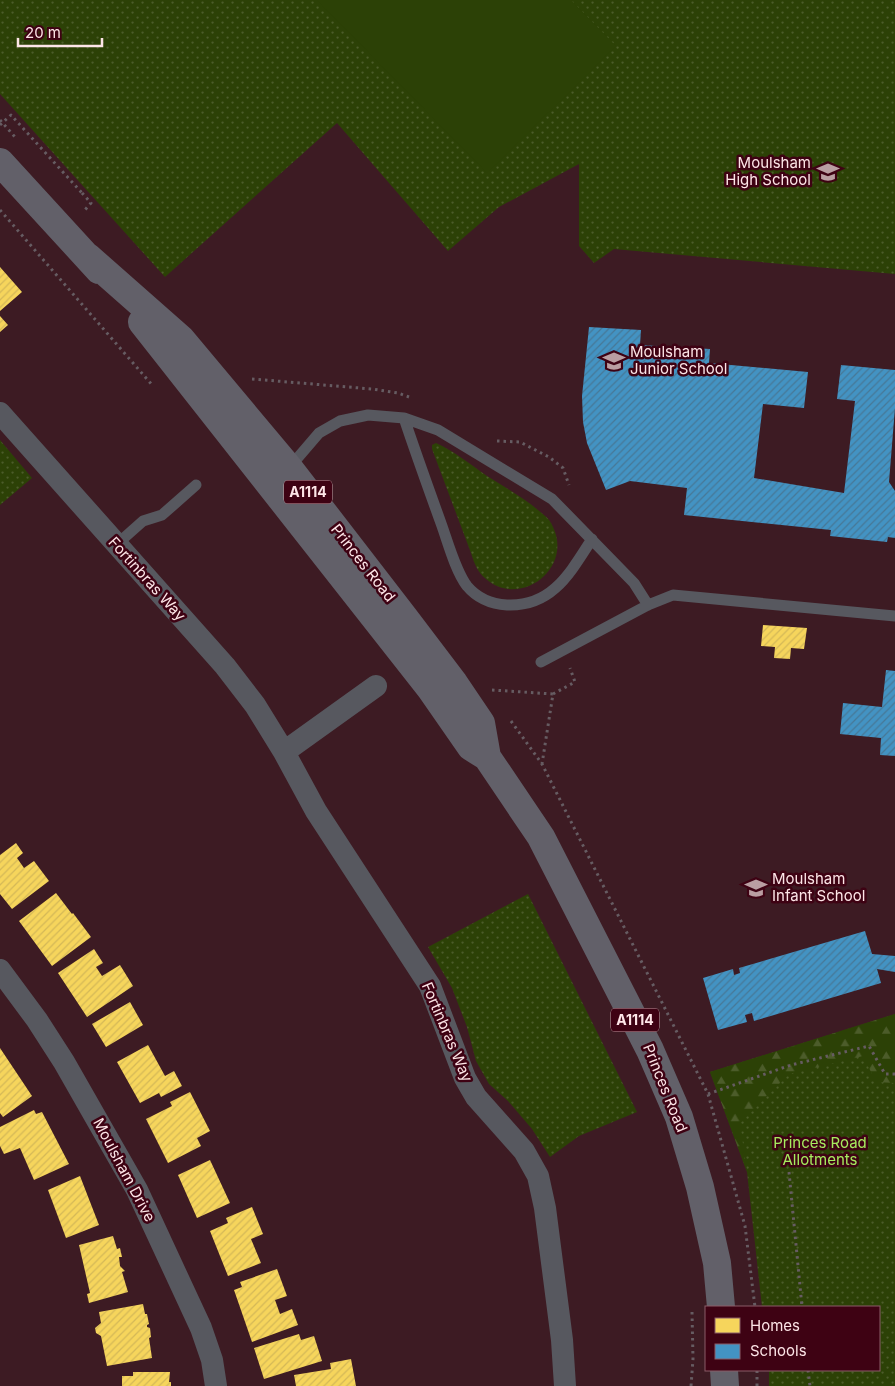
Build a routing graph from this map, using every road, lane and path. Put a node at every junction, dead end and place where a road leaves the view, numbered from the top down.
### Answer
1 (0, 125) edge
2 (0, 162) edge
3 (82, 212) dead end
4 (88, 257) junction
5 (0, 413) edge
6 (404, 418) junction
7 (289, 468) junction
8 (196, 485) dead end
9 (592, 539) junction
10 (116, 545) junction
11 (648, 604) junction
12 (895, 616) edge
13 (564, 649) junction
14 (541, 662) dead end
15 (376, 686) dead end
16 (488, 690) dead end
17 (553, 694) junction
18 (284, 752) junction
19 (487, 756) junction
20 (542, 764) dead end
21 (0, 970) edge
22 (895, 1074) edge
23 (708, 1094) dead end
24 (790, 1172) dead end
25 (692, 1306) dead end
26 (721, 1306) edge
27 (802, 1306) edge
28 (724, 1371) edge
29 (757, 1371) edge
30 (808, 1371) edge
31 (216, 1386) edge
32 (565, 1386) edge
33 (691, 1386) edge
34 (725, 1386) edge
35 (757, 1386) edge
36 (810, 1386) edge

1 - 3 path, bridge
2 - 4 main road, Princes Road / A1114
4 - 7 main road, Princes Road / A1114
4 - 19 main road, Princes Road / A1114
5 - 10 street, Fortinbras Way
6 - 7 lane
6 - 9 lane
6 - 9 lane
7 - 19 main road, Princes Road / A1114
8 - 10 lane
9 - 11 lane
10 - 18 street, Fortinbras Way
11 - 12 lane
11 - 13 lane
13 - 14 lane
13 - 17 path
15 - 18 street
16 - 17 path
17 - 20 path
18 - 32 street, Fortinbras Way
19 - 26 main road, Princes Road / A1114
21 - 31 street, Moulsham Drive
22 - 23 path
24 - 27 path
25 - 33 path
28 - 34 main road
29 - 35 path
30 - 36 path

